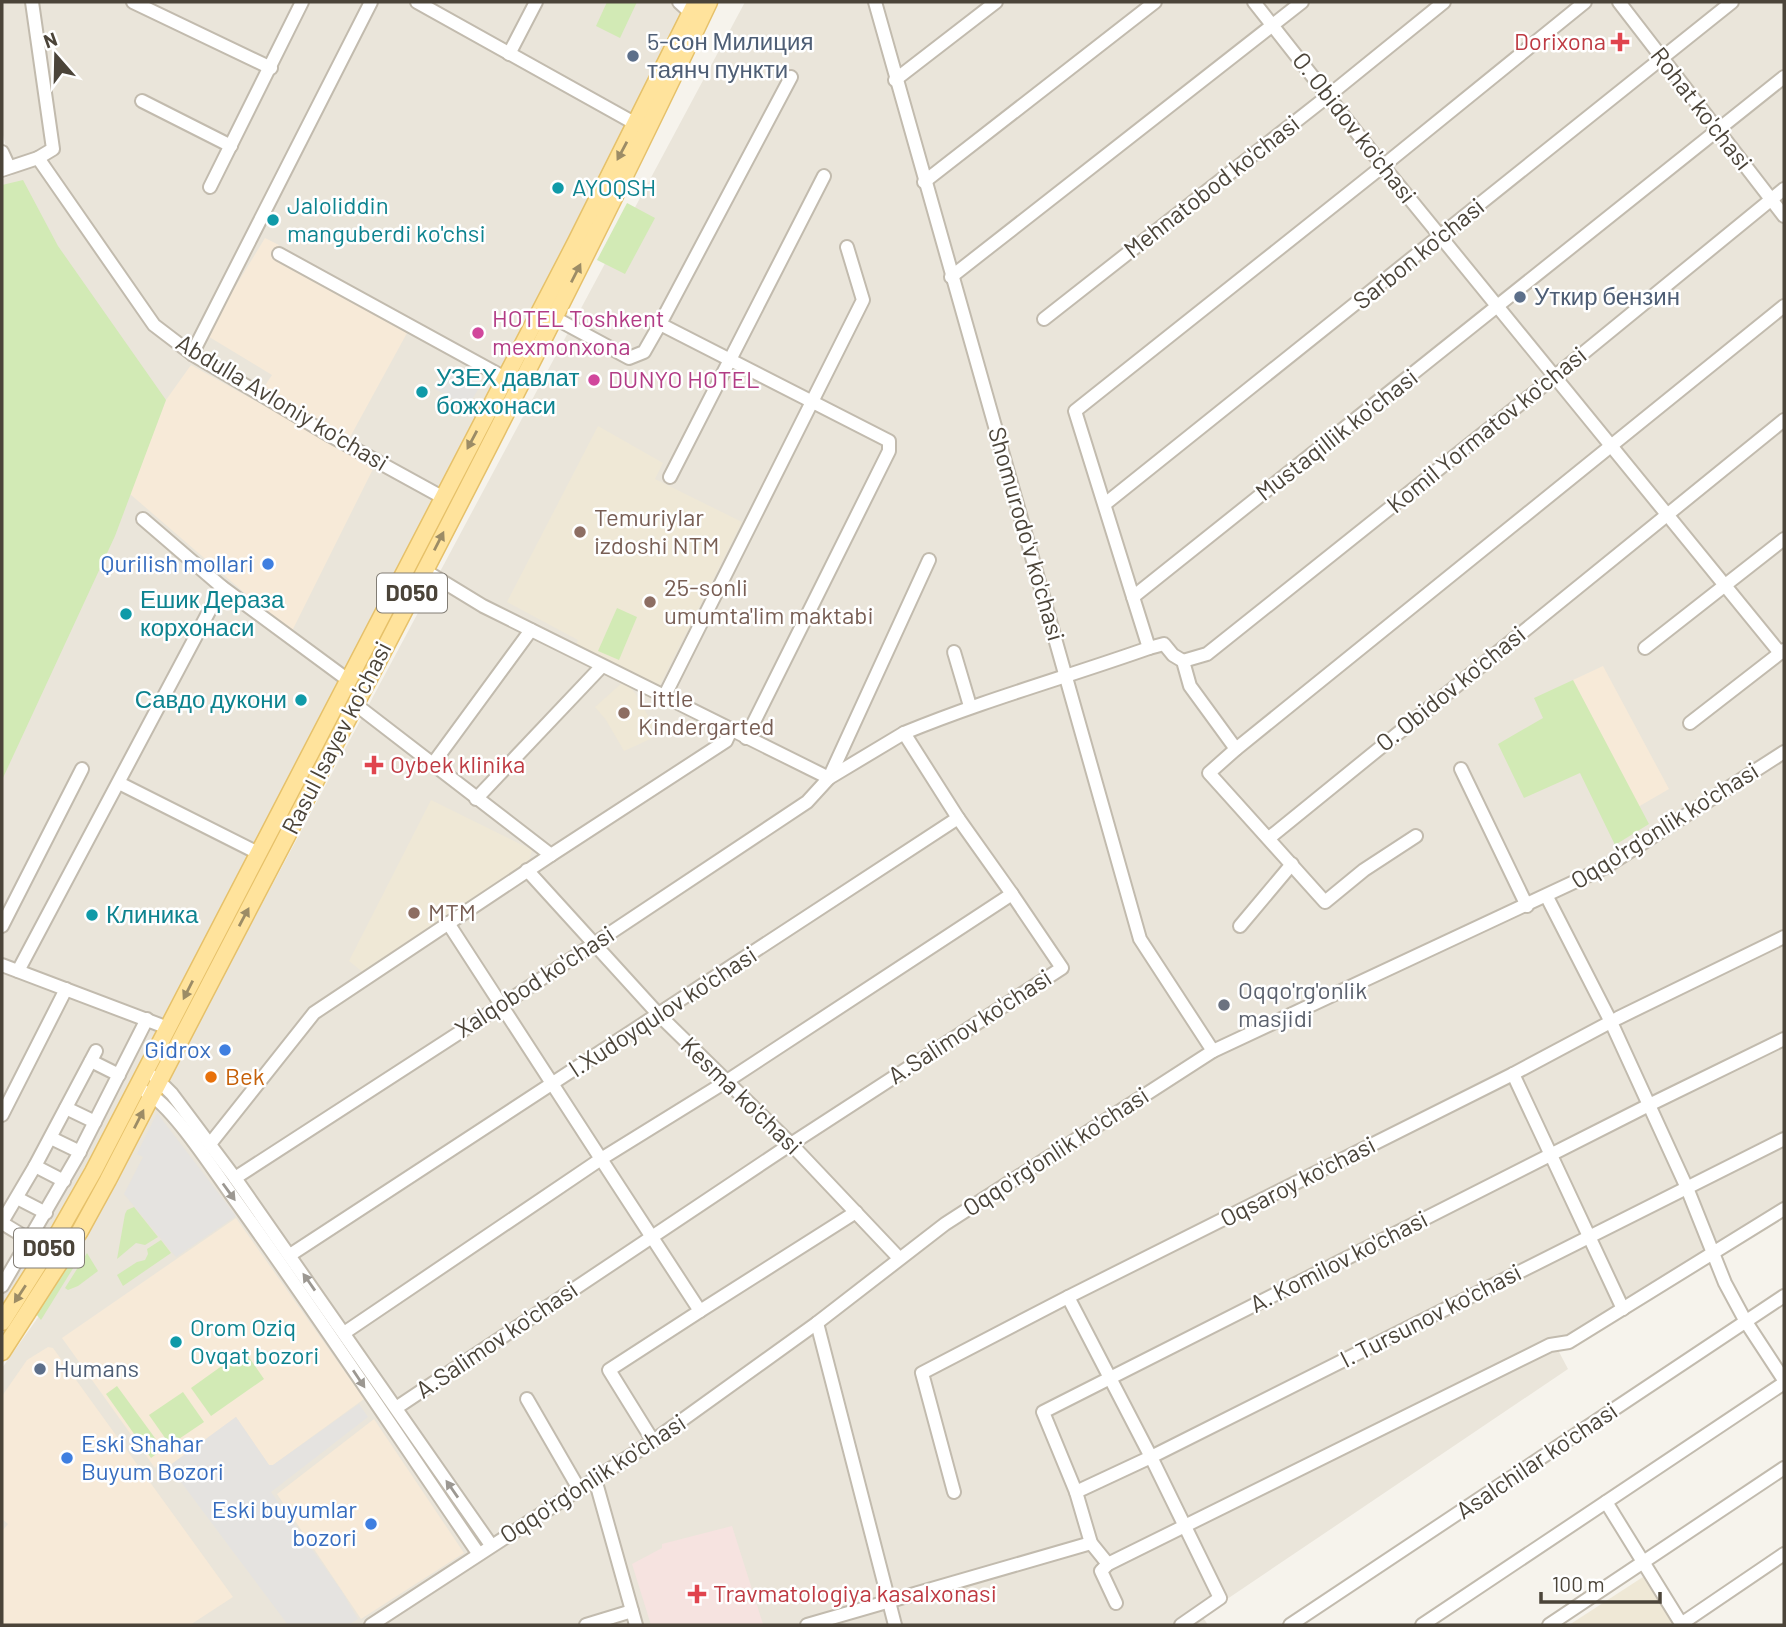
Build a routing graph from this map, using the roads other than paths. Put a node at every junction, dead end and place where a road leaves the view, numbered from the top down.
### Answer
1 (32, 2) edge
2 (133, 2) edge
3 (302, 2) edge
4 (371, 2) edge
5 (418, 2) edge
6 (536, 2) edge
7 (709, 2) edge
8 (875, 2) edge
9 (996, 2) edge
10 (1154, 2) edge
11 (1254, 2) edge
12 (1302, 2) edge
13 (1444, 2) edge
14 (1585, 2) edge
15 (1619, 2) edge
16 (1732, 2) edge
17 (689, 5) edge
18 (1273, 25) junction
19 (509, 54) junction
20 (1661, 58) junction
21 (271, 68) junction
22 (791, 77) dead end
23 (1784, 77) edge
24 (895, 80) junction
25 (1328, 96) junction
26 (142, 101) dead end
27 (636, 124) junction
28 (1717, 131) junction
29 (231, 146) junction
30 (2, 152) edge
31 (38, 158) junction
32 (1383, 166) junction
33 (5, 168) edge
34 (824, 176) dead end
35 (924, 182) junction
36 (210, 187) dead end
37 (1784, 189) edge
38 (1771, 200) junction
39 (1784, 216) edge
40 (1441, 236) junction
41 (847, 247) dead end
42 (279, 254) dead end
43 (951, 277) junction
44 (1784, 306) edge
45 (1499, 307) junction
46 (554, 317) junction
47 (1044, 319) dead end
48 (660, 324) junction
49 (192, 354) junction
50 (731, 359) junction
51 (1554, 377) junction
52 (506, 378) junction
53 (520, 386) junction
54 (814, 401) junction
55 (1784, 420) edge
56 (1610, 447) junction
57 (670, 477) dead end
58 (442, 497) junction
59 (1105, 504) junction
60 (1666, 514) junction
61 (143, 519) dead end
62 (1784, 538) edge
63 (929, 560) dead end
64 (424, 570) junction
65 (1724, 586) junction
66 (222, 587) junction
67 (1133, 597) junction
68 (531, 630) junction
69 (1149, 648) junction
70 (1645, 648) dead end
71 (954, 652) dead end
72 (1782, 652) edge
73 (1183, 661) junction
74 (602, 666) junction
75 (1068, 677) junction
76 (348, 680) junction
77 (664, 697) junction
78 (355, 704) junction
79 (970, 706) junction
80 (1690, 723) dead end
81 (731, 730) junction
82 (904, 733) junction
83 (746, 738) junction
84 (1236, 749) junction
85 (1784, 752) edge
86 (432, 765) junction
87 (82, 769) dead end
88 (1461, 769) dead end
89 (829, 778) junction
90 (119, 783) junction
91 (476, 799) junction
92 (958, 818) junction
93 (1416, 836) dead end
94 (1269, 838) junction
95 (258, 853) junction
96 (551, 855) junction
97 (1292, 864) junction
98 (527, 870) junction
99 (1012, 894) junction
100 (1547, 897) junction
101 (1527, 906) junction
102 (449, 923) junction
103 (2, 926) edge
104 (1240, 926) dead end
105 (1784, 937) edge
106 (593, 944) junction
107 (2, 965) edge
108 (18, 971) junction
109 (66, 989) junction
110 (502, 1005) junction
111 (659, 1015) junction
112 (147, 1019) junction
113 (1611, 1022) junction
114 (168, 1028) junction
115 (1784, 1039) edge
116 (1213, 1051) junction
117 (1513, 1074) junction
118 (119, 1075) junction
119 (152, 1076) junction
120 (727, 1081) junction
121 (553, 1084) junction
122 (136, 1088) junction
123 (152, 1095) junction
124 (1649, 1105) junction
125 (66, 1108) junction
126 (2, 1115) edge
127 (95, 1122) junction
128 (51, 1138) junction
129 (1784, 1139) edge
130 (791, 1144) junction
131 (208, 1148) junction
132 (80, 1152) junction
133 (1549, 1156) junction
134 (601, 1159) junction
135 (35, 1166) junction
136 (235, 1178) junction
137 (64, 1181) junction
138 (1687, 1188) junction
139 (17, 1198) junction
140 (1784, 1209) edge
141 (46, 1213) junction
142 (856, 1213) junction
143 (2, 1222) edge
144 (1588, 1237) junction
145 (651, 1238) junction
146 (30, 1240) junction
147 (1713, 1251) junction
148 (290, 1255) junction
149 (899, 1258) junction
150 (6, 1270) edge
151 (2, 1286) edge
152 (1784, 1296) edge
153 (1068, 1297) junction
154 (1623, 1309) junction
155 (700, 1311) junction
156 (2, 1322) edge
157 (1746, 1322) junction
158 (817, 1323) junction
159 (344, 1333) junction
160 (2, 1352) edge
161 (1111, 1378) junction
162 (1784, 1381) edge
163 (381, 1399) junction
164 (527, 1399) dead end
165 (396, 1408) junction
166 (653, 1441) junction
167 (1151, 1457) junction
168 (1784, 1468) edge
169 (595, 1479) junction
170 (579, 1489) junction
171 (954, 1492) dead end
172 (1076, 1492) junction
173 (1606, 1502) junction
174 (1184, 1526) junction
175 (1091, 1543) junction
176 (492, 1545) junction
177 (478, 1553) junction
178 (1784, 1554) edge
179 (1642, 1562) junction
180 (1108, 1564) junction
181 (888, 1601) junction
182 (1116, 1603) dead end
183 (632, 1611) junction
184 (1682, 1624) edge
185 (371, 1625) edge
186 (586, 1625) edge
187 (636, 1625) edge
188 (807, 1625) edge
189 (894, 1625) edge
190 (1181, 1625) edge
191 (1290, 1625) edge
192 (1422, 1625) edge
193 (1549, 1625) edge

1 - 31 street
2 - 21 street
3 - 21 street
4 - 49 street
5 - 19 street
6 - 19 street
46 -> 7 main road, Rasul Isayev ko'chasi / D050
8 - 24 street, Shomurodo'v ko'chasi
9 - 24 street
10 - 35 street
11 - 18 street, O. Obidov ko'chasi
12 - 18 street
13 - 25 street, Mehnatobod ko'chasi
14 - 32 street
15 - 20 street, Rohat ko'chasi
16 - 20 street, Sarbon ko'chasi
17 - 27 main road, Rasul Isayev ko'chasi / D050
18 - 25 street, O. Obidov ko'chasi
18 - 43 street
19 - 27 street
20 - 28 street, Rohat ko'chasi
20 - 40 street, Sarbon ko'chasi
21 - 29 street
22 - 48 street
23 - 28 street, Mustaqillik ko'chasi
24 - 35 street, Shomurodo'v ko'chasi
25 - 32 street, O. Obidov ko'chasi
25 - 47 street, Mehnatobod ko'chasi
26 - 29 street
27 -> 52 main road, Rasul Isayev ko'chasi / D050
28 - 38 street, Rohat ko'chasi
28 - 45 street, Mustaqillik ko'chasi
29 - 36 street
30 - 33 street
31 - 33 street
31 - 49 street, Abdulla Avloniy ko'chasi
32 - 40 street, O. Obidov ko'chasi
32 - 59 street
34 - 50 street
35 - 43 street, Shomurodo'v ko'chasi
37 - 38 street, Komil Yormatov ko'chasi
38 - 39 street, Rohat ko'chasi
38 - 51 street, Komil Yormatov ko'chasi
40 - 45 street, O. Obidov ko'chasi
40 - 59 street, Sarbon ko'chasi
41 - 54 street
42 - 52 street
43 - 75 street, Shomurodo'v ko'chasi
44 - 56 street
45 - 51 street, O. Obidov ko'chasi
45 - 67 street, Mustaqillik ko'chasi
46 - 48 street
46 - 53 main road, Rasul Isayev ko'chasi / D050
48 - 50 street
49 - 58 street, Abdulla Avloniy ko'chasi
50 - 54 street
50 - 57 street
51 - 56 street, O. Obidov ko'chasi
51 - 73 street, Komil Yormatov ko'chasi
52 - 53 main road
52 -> 58 main road, Rasul Isayev ko'chasi / D050
64 -> 53 main road, Rasul Isayev ko'chasi / D050
54 - 77 street
54 - 83 street
55 - 60 street, O. Obidov ko'chasi
56 - 60 street, O. Obidov ko'chasi
56 - 84 street
58 - 76 main road, Rasul Isayev ko'chasi / D050
59 - 67 street
60 - 65 street
60 - 94 street, O. Obidov ko'chasi
61 - 66 street
62 - 65 street
63 - 89 street
64 - 68 street
64 - 78 main road, Rasul Isayev ko'chasi / D050
65 - 70 street
65 - 72 street
66 - 76 street
66 - 90 street
67 - 69 street
68 - 74 street
68 - 86 street
69 - 73 street
69 - 75 street
71 - 79 street
72 - 80 street
73 - 84 street
74 - 77 street
74 - 91 street
75 - 79 street
75 - 116 street, Shomurodo'v ko'chasi
76 - 95 main road, Rasul Isayev ko'chasi / D050
77 - 81 street
78 - 86 street
119 -> 78 main road, Rasul Isayev ko'chasi / D050
79 - 82 street
81 - 83 street
81 - 96 street
82 - 89 street
82 - 92 street
83 - 89 street
84 - 94 street
85 - 100 street, Oqqo'rg'onlik ko'chasi
86 - 91 street
87 - 103 street
88 - 101 street
89 - 106 street, Xalqobod ko'chasi
90 - 95 street
90 - 108 street
91 - 96 street
92 - 99 street
92 - 111 street, I.Xudoyqulov ko'chasi
93 - 97 street
94 - 97 street
95 -> 114 main road, Rasul Isayev ko'chasi / D050
96 - 98 street
97 - 104 street
98 - 102 street
98 - 106 street, Kesma ko'chasi
99 - 120 street
99 - 130 street, A.Salimov ko'chasi
100 - 101 street, Oqqo'rg'onlik ko'chasi
100 - 113 street
101 - 116 street, Oqqo'rg'onlik ko'chasi
102 - 110 street
102 - 131 street
105 - 113 street, Oqsaroy ko'chasi
106 - 110 street, Xalqobod ko'chasi
106 - 111 street, Kesma ko'chasi
107 - 108 street
108 - 109 street
109 - 112 street
109 - 126 street
110 - 121 street
110 - 136 street, Xalqobod ko'chasi
111 - 120 street, Kesma ko'chasi
111 - 121 street, I.Xudoyqulov ko'chasi
112 - 114 street
112 - 118 street
113 - 117 street, Oqsaroy ko'chasi
113 - 124 street
114 - 119 main road, Rasul Isayev ko'chasi / D050
115 - 124 street, A. Komilov ko'chasi
116 - 149 street, Oqqo'rg'onlik ko'chasi
117 - 133 street
117 - 153 street, Oqsaroy ko'chasi
118 - 125 street
118 - 127 street
119 - 122 main road, Rasul Isayev ko'chasi / D050
119 - 123 main road, Rasul Isayev ko'chasi / D050
119 - 131 street
120 - 130 street, Kesma ko'chasi
120 - 134 street
121 - 134 street
121 - 148 street, I.Xudoyqulov ko'chasi
122 - 123 street
122 -> 156 main road, Rasul Isayev ko'chasi / D050
123 - 131 street
160 -> 123 main road, Rasul Isayev ko'chasi / D050
124 - 133 street, A. Komilov ko'chasi
124 - 138 street
125 - 127 street
125 - 128 street
127 - 132 street
128 - 132 street
128 - 135 street
129 - 138 street, I. Tursunov ko'chasi
130 - 142 street, Kesma ko'chasi
130 - 145 street, A.Salimov ko'chasi
131 - 136 street
131 -> 163 street
132 - 137 street
133 - 144 street
133 - 161 street, A. Komilov ko'chasi
134 - 145 street
134 - 159 street
135 - 137 street
135 - 139 street
136 - 148 street
137 - 141 street
138 - 144 street, I. Tursunov ko'chasi
138 - 147 street
139 - 141 street
139 - 143 street
140 - 147 street
141 - 146 street
142 - 149 street, Kesma ko'chasi
142 - 155 street
143 - 146 street
144 - 154 street
144 - 167 street, I. Tursunov ko'chasi
145 - 155 street
145 - 165 street, A.Salimov ko'chasi
146 - 150 street
147 - 154 street
147 - 157 street
159 -> 148 street
149 - 158 street, Oqqo'rg'onlik ko'chasi
150 - 151 street
152 - 157 street, Asalchilar ko'chasi
153 - 161 street
153 - 171 street, Oqsaroy ko'chasi
154 - 174 street
155 - 166 street
157 - 162 street
157 - 191 street, Asalchilar ko'chasi
158 - 166 street, Oqqo'rg'onlik ko'chasi
158 - 181 street
159 - 163 street
161 - 167 street
161 - 172 street, A. Komilov ko'chasi
162 - 173 street
163 - 165 street
163 - 177 street
164 - 170 street
176 -> 165 street
166 - 169 street, Oqqo'rg'onlik ko'chasi
167 - 172 street, I. Tursunov ko'chasi
167 - 174 street
168 - 179 street
169 - 170 street, Oqqo'rg'onlik ko'chasi
169 - 183 street
170 - 176 street, Oqqo'rg'onlik ko'chasi
172 - 175 street, A. Komilov ko'chasi
173 - 179 street
173 - 192 street
174 - 180 street
174 - 190 street
175 - 180 street, A. Komilov ko'chasi
175 - 181 street
176 - 177 street, Oqqo'rg'onlik ko'chasi
177 - 185 street, Oqqo'rg'onlik ko'chasi
178 - 184 street
179 - 184 street
179 - 193 street
180 - 182 street
181 - 188 street
181 - 189 street
183 - 186 street
183 - 187 street

